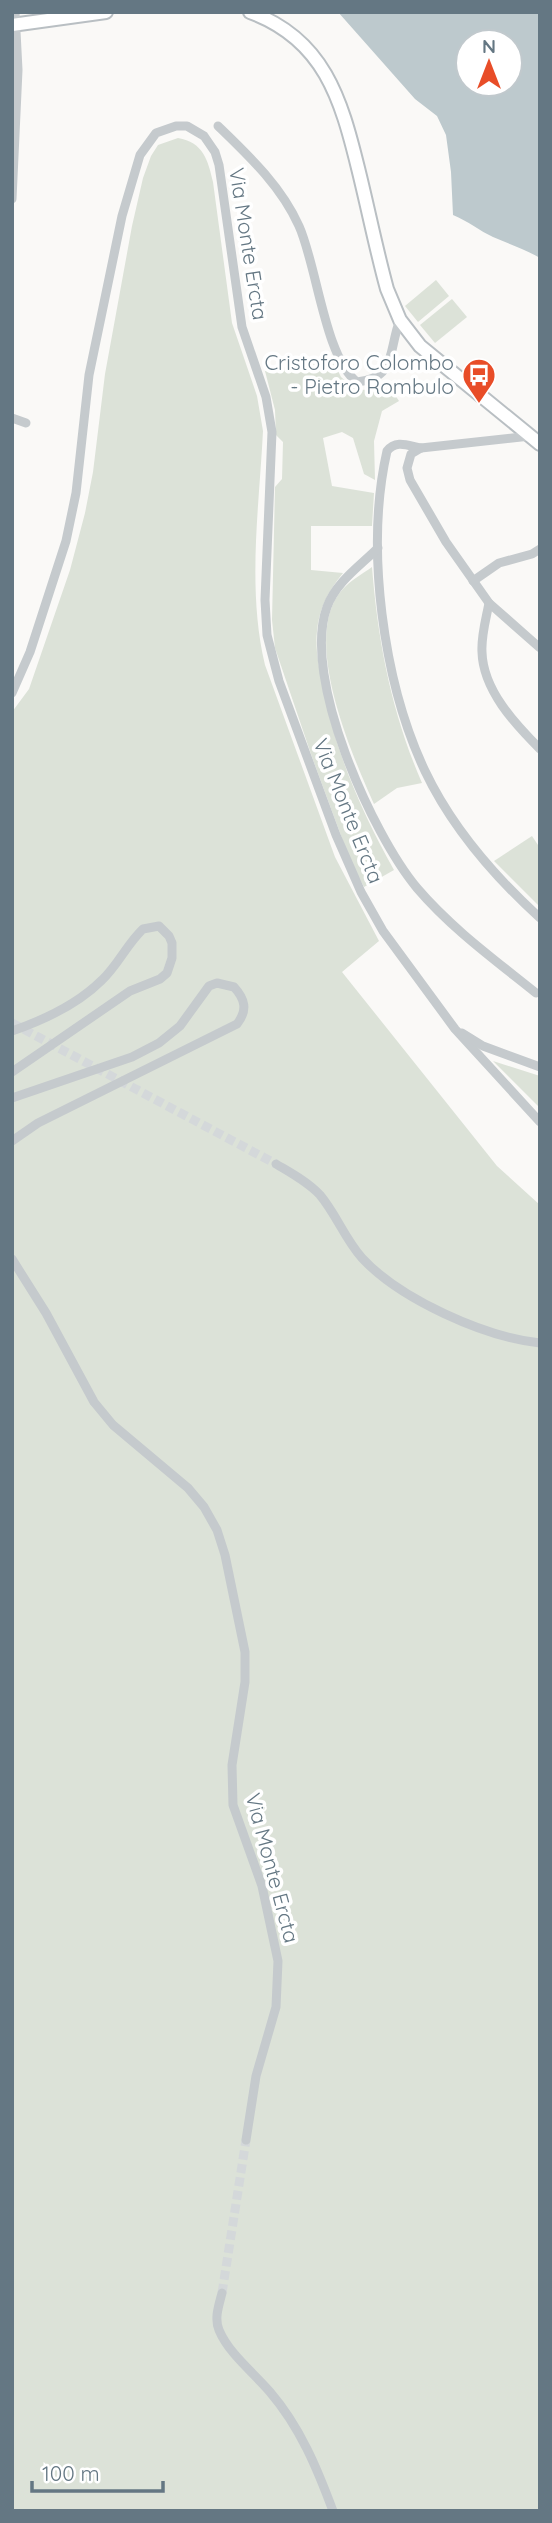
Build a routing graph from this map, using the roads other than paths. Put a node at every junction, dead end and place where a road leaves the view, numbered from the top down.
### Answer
1 (106, 12) edge
2 (250, 12) edge
3 (14, 21) edge
4 (218, 126) dead end
5 (12, 199) edge
6 (400, 320) junction
7 (12, 418) edge
8 (26, 422) dead end
9 (535, 440) edge
10 (421, 448) junction
11 (378, 548) junction
12 (540, 550) edge
13 (473, 581) junction
14 (489, 603) junction
15 (540, 649) edge
16 (12, 693) edge
17 (540, 749) edge
18 (540, 918) edge
19 (536, 993) dead end
20 (455, 1028) junction
21 (12, 1031) edge
22 (540, 1067) edge
23 (12, 1072) edge
24 (12, 1098) edge
25 (540, 1122) edge
26 (12, 1141) edge
27 (276, 1164) tunnel mouth
28 (12, 1259) edge
29 (540, 1343) edge
30 (246, 2140) tunnel mouth
31 (222, 2293) tunnel mouth
32 (333, 2511) edge

1 - 3 main road
2 - 6 main road
3 - 5 street
4 - 6 street
6 - 9 main road
7 - 8 street
9 - 10 street
10 - 11 street
10 - 13 street
11 - 18 street
11 - 19 street
12 - 13 street
13 - 14 street
14 - 15 street
14 - 17 street
16 - 20 street, Via Monte Ercta
20 - 22 street
20 - 25 street, Via Monte Ercta
21 - 23 street
24 - 26 street
27 - 29 street
28 - 30 street, Via Monte Ercta
31 - 32 street

